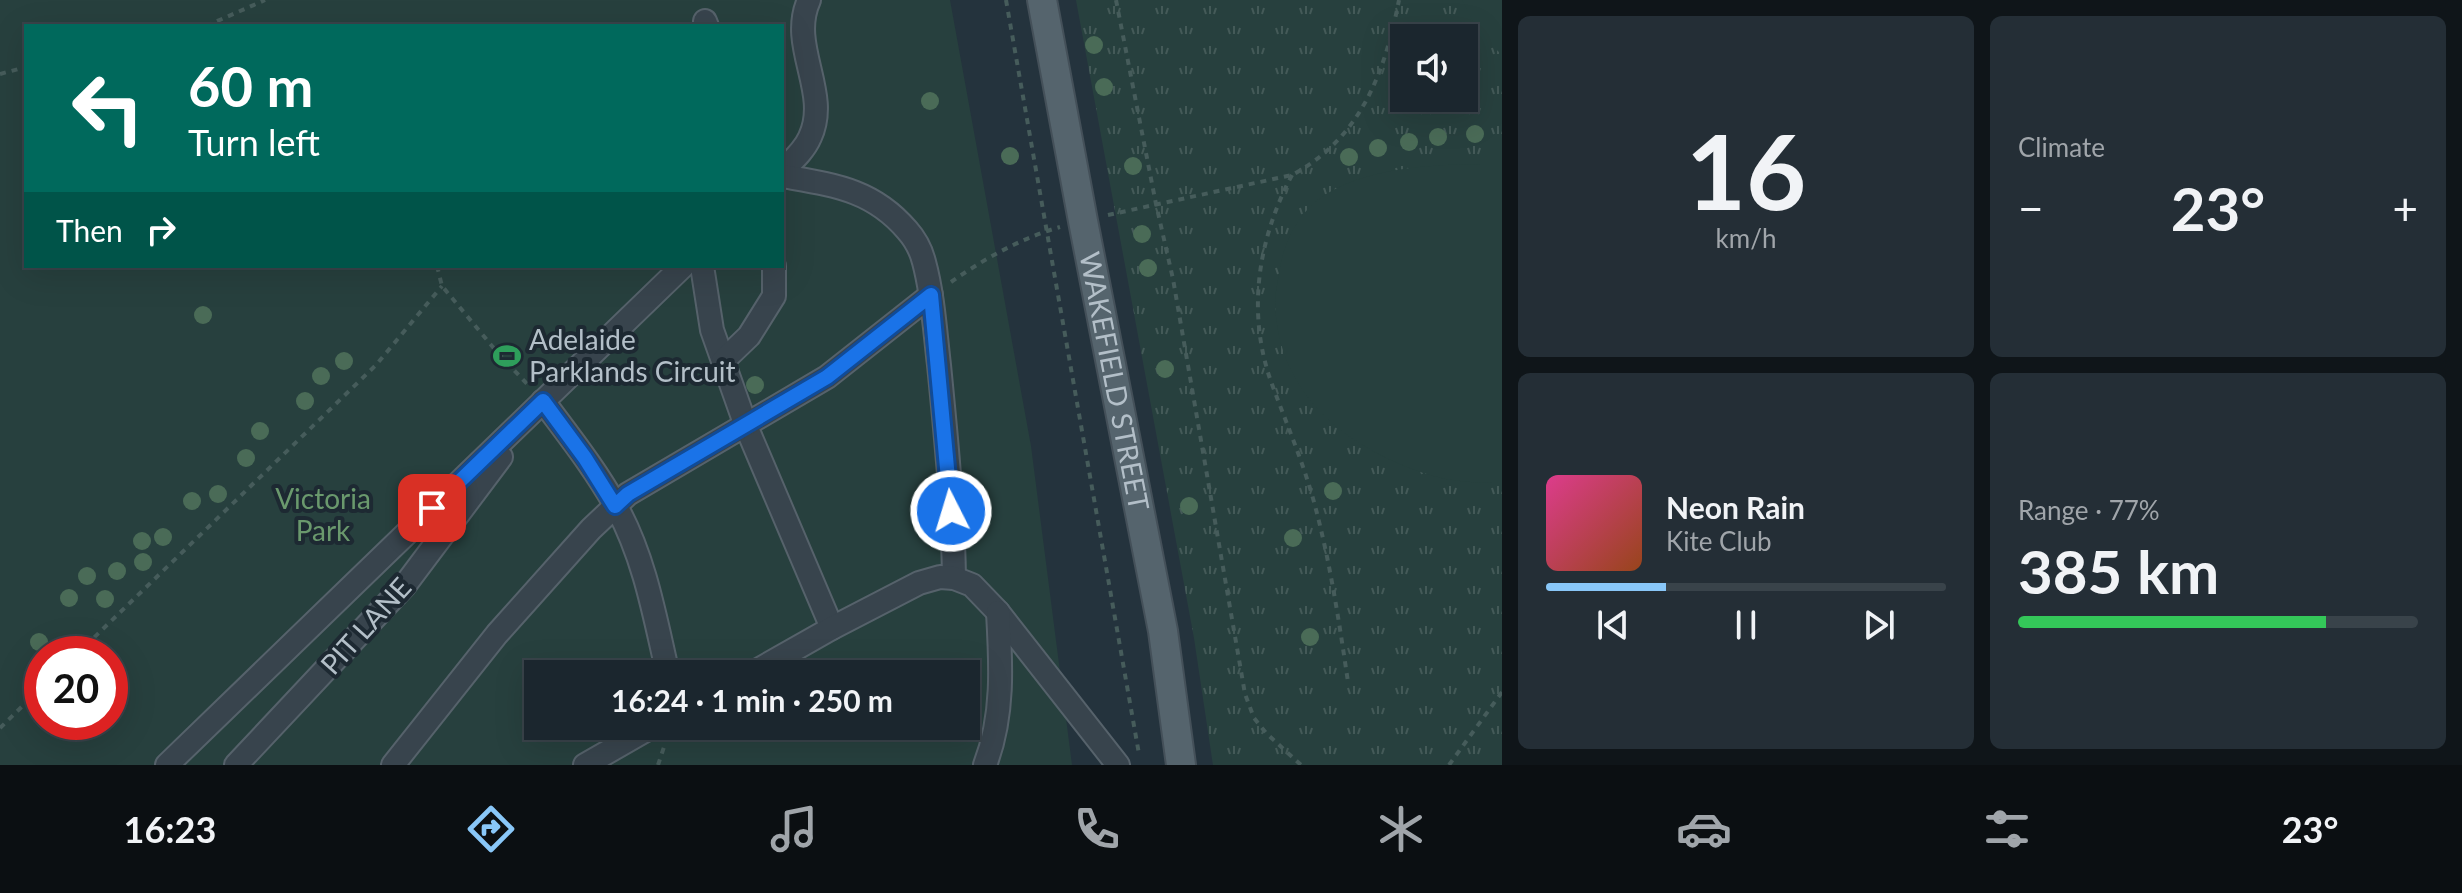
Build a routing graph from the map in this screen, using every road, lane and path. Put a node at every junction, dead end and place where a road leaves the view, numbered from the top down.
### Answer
1 (265, 0) edge
2 (809, 0) edge
3 (1006, 0) edge
4 (1042, 0) edge
5 (1116, 0) edge
6 (1399, 0) edge
7 (211, 24) edge
8 (24, 68) edge
9 (0, 74) edge
10 (784, 172) edge
11 (784, 174) edge
12 (1292, 175) junction
13 (1156, 204) junction
14 (1047, 231) junction
15 (438, 268) edge
16 (681, 268) edge
17 (702, 268) edge
18 (774, 268) edge
19 (442, 286) junction
20 (931, 295) junction
21 (723, 361) junction
22 (543, 401) junction
23 (746, 426) junction
24 (615, 506) junction
25 (954, 578) junction
26 (998, 612) junction
27 (832, 628) junction
28 (96, 636) edge
29 (665, 660) edge
30 (776, 660) edge
31 (1348, 682) dead end
32 (1502, 692) edge
33 (24, 705) edge
34 (0, 728) edge
35 (629, 740) edge
36 (167, 765) edge
37 (236, 765) edge
38 (393, 765) edge
39 (585, 765) edge
40 (985, 765) edge
41 (1118, 765) edge
42 (1141, 765) edge
43 (1181, 765) edge
44 (1301, 765) edge
45 (1449, 765) edge

1 - 7 path
2 - 10 lane
3 - 14 path
4 - 43 main road, WAKEFIELD STREET
5 - 13 path
6 - 12 path
8 - 9 path
11 - 20 lane
12 - 13 path
12 - 31 path
13 - 44 path
14 - 20 path
14 - 42 path
15 - 19 path
16 - 22 lane
17 - 21 lane
18 - 21 lane
19 - 22 path
19 - 28 path
20 - 23 lane
20 - 25 lane
21 - 23 lane
22 - 24 lane
22 - 36 lane
22 - 37 lane, PIT LANE
23 - 24 lane
23 - 27 lane
24 - 29 lane
24 - 38 lane
25 - 26 lane
25 - 27 lane
26 - 40 lane
26 - 41 lane
27 - 30 lane
32 - 45 path
33 - 34 path
35 - 39 lane

